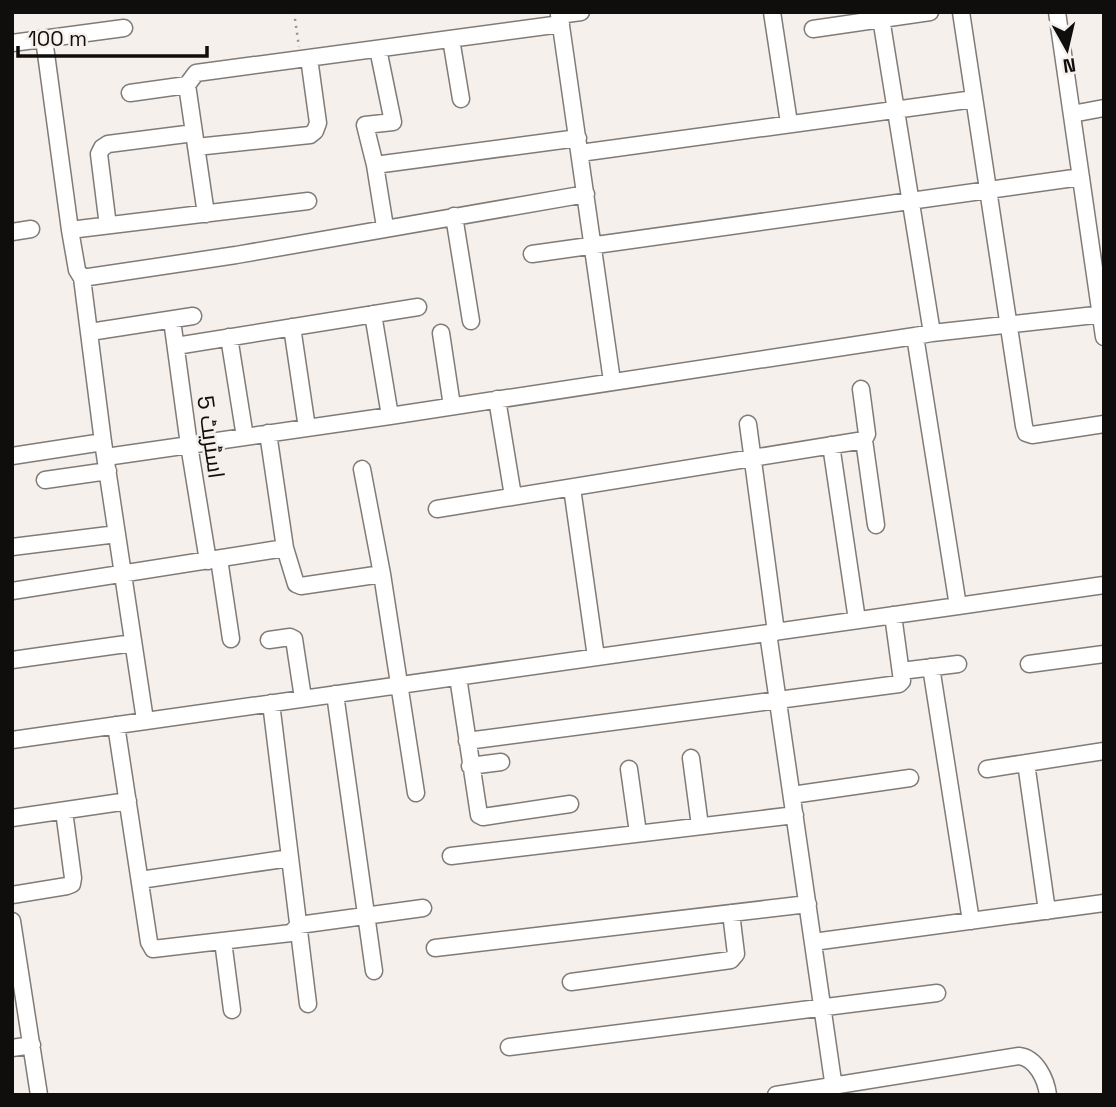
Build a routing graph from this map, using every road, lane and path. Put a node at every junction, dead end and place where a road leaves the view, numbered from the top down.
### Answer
1 (293, 12) edge
2 (582, 12) edge
3 (772, 12) edge
4 (930, 12) edge
5 (961, 12) edge
6 (1057, 12) edge
7 (881, 16) edge
8 (560, 17) edge
9 (124, 28) dead end
10 (813, 29) dead end
11 (44, 39) junction
12 (451, 39) junction
13 (12, 43) edge
14 (378, 49) junction
15 (305, 59) junction
16 (187, 85) junction
17 (130, 93) dead end
18 (461, 99) dead end
19 (974, 99) junction
20 (895, 108) junction
21 (1104, 108) edge
22 (1072, 114) junction
23 (789, 123) junction
24 (195, 140) junction
25 (579, 145) junction
26 (375, 165) junction
27 (1081, 177) junction
28 (988, 190) junction
29 (586, 194) junction
30 (308, 201) dead end
31 (911, 201) junction
32 (1104, 209) edge
33 (1086, 211) junction
34 (206, 214) junction
35 (454, 216) junction
36 (110, 225) junction
37 (385, 227) junction
38 (31, 229) dead end
39 (70, 230) junction
40 (12, 232) edge
41 (593, 245) junction
42 (532, 254) dead end
43 (82, 278) junction
44 (418, 307) dead end
45 (373, 314) junction
46 (1102, 314) edge
47 (193, 316) dead end
48 (172, 320) junction
49 (471, 321) dead end
50 (1008, 323) junction
51 (292, 327) junction
52 (90, 332) junction
53 (441, 333) dead end
54 (932, 333) junction
55 (915, 336) junction
56 (229, 337) junction
57 (1104, 337) edge
58 (176, 346) junction
59 (612, 381) junction
60 (861, 389) dead end
61 (497, 400) junction
62 (452, 407) junction
63 (390, 416) junction
64 (748, 424) dead end
65 (1104, 424) edge
66 (307, 428) junction
67 (268, 433) junction
68 (245, 436) junction
69 (864, 440) junction
70 (188, 445) junction
71 (831, 445) junction
72 (12, 456) edge
73 (106, 457) junction
74 (751, 457) junction
75 (362, 469) dead end
76 (45, 480) dead end
77 (572, 488) junction
78 (513, 496) junction
79 (438, 509) dead end
80 (876, 525) dead end
81 (117, 534) junction
82 (12, 547) edge
83 (285, 548) junction
84 (214, 560) junction
85 (124, 574) junction
86 (382, 574) junction
87 (1104, 584) edge
88 (12, 591) edge
89 (958, 606) junction
90 (893, 615) junction
91 (857, 620) junction
92 (772, 632) junction
93 (231, 639) dead end
94 (269, 640) dead end
95 (133, 643) junction
96 (1104, 654) edge
97 (596, 657) junction
98 (12, 660) edge
99 (958, 664) dead end
100 (1029, 664) dead end
101 (931, 667) junction
102 (901, 671) junction
103 (458, 677) junction
104 (400, 685) junction
105 (335, 694) junction
106 (303, 698) junction
107 (778, 701) junction
108 (271, 703) junction
109 (145, 720) junction
110 (116, 725) junction
111 (12, 740) edge
112 (467, 740) junction
113 (1104, 751) edge
114 (691, 758) dead end
115 (500, 762) dead end
116 (1026, 763) junction
117 (470, 766) junction
118 (629, 769) dead end
119 (987, 769) dead end
120 (910, 778) dead end
121 (416, 793) dead end
122 (792, 795) junction
123 (128, 801) junction
124 (570, 804) dead end
125 (64, 811) junction
126 (795, 815) junction
127 (12, 818) edge
128 (701, 826) junction
129 (638, 833) junction
130 (451, 856) dead end
131 (290, 858) junction
132 (139, 880) junction
133 (12, 895) edge
134 (1104, 903) edge
135 (808, 904) junction
136 (424, 908) dead end
137 (1047, 911) junction
138 (731, 913) junction
139 (367, 916) junction
140 (12, 921) edge
141 (971, 921) junction
142 (299, 925) junction
143 (223, 942) junction
144 (813, 942) junction
145 (435, 948) dead end
146 (374, 971) dead end
147 (571, 982) dead end
148 (937, 993) dead end
149 (308, 1004) dead end
150 (822, 1008) junction
151 (232, 1010) dead end
152 (32, 1045) junction
153 (509, 1047) dead end
154 (12, 1048) edge
155 (835, 1091) edge
156 (39, 1095) edge
157 (776, 1095) edge
158 (1048, 1095) edge

1 - 15 path
2 - 8 street
3 - 23 street
4 - 7 street
5 - 19 street
6 - 22 street
7 - 10 street
7 - 20 street
8 - 12 street
8 - 25 street
9 - 11 street
11 - 13 street
11 - 39 street
12 - 14 street
12 - 18 street
14 - 15 street
14 - 26 street
15 - 16 street
15 - 24 street
16 - 17 street
16 - 24 street
19 - 20 street
19 - 28 street
20 - 23 street
20 - 31 street
21 - 22 street
22 - 27 street
23 - 25 street
24 - 34 street
24 - 36 street
25 - 26 street
25 - 29 street
26 - 37 street
27 - 28 street
27 - 33 street
28 - 31 street
28 - 50 street
29 - 35 street
29 - 41 street
30 - 34 street
31 - 41 street
31 - 54 street
32 - 33 street
33 - 46 street
34 - 36 street
35 - 37 street
35 - 49 street
36 - 39 street
37 - 43 street
38 - 40 street
39 - 43 street
41 - 42 street
41 - 59 street
43 - 52 street
44 - 45 street
45 - 51 street
45 - 63 street
46 - 50 street
46 - 57 street
47 - 48 street
48 - 52 street
48 - 58 street, اسٹریٹ 5
50 - 54 street
50 - 65 street
51 - 56 street
51 - 66 street
52 - 73 street
53 - 62 street
54 - 55 street
55 - 59 street
55 - 89 street
56 - 58 street
56 - 68 street
58 - 70 street, اسٹریٹ 5
59 - 61 street
60 - 69 street
61 - 62 street
61 - 78 street
62 - 63 street
63 - 66 street
64 - 74 street
66 - 67 street
67 - 68 street
67 - 83 street
68 - 70 street
69 - 71 street
69 - 80 street
70 - 73 street
70 - 84 street, اسٹریٹ 5
71 - 74 street
71 - 91 street
72 - 73 street
73 - 76 street
73 - 81 street
74 - 77 street
74 - 92 street
75 - 86 street
77 - 78 street
77 - 97 street
78 - 79 street
81 - 82 street
81 - 85 street
83 - 84 street
83 - 86 street
84 - 85 street
84 - 93 street, اسٹریٹ 5
85 - 88 street
85 - 95 street
86 - 104 street
87 - 89 street
89 - 90 street
90 - 91 street
90 - 102 street
91 - 92 street
92 - 97 street
92 - 107 street
94 - 106 street
95 - 98 street
95 - 109 street
96 - 100 street
97 - 103 street
99 - 101 street
101 - 102 street
101 - 141 street
102 - 107 street
103 - 104 street
103 - 112 street
104 - 105 street
104 - 121 street
105 - 106 street
105 - 139 street
106 - 108 street
107 - 112 street
107 - 122 street
108 - 109 street
108 - 131 street
109 - 110 street
110 - 111 street
110 - 123 street
112 - 117 street
113 - 116 street
114 - 128 street
115 - 117 street
116 - 119 street
116 - 137 street
117 - 124 street
118 - 129 street
120 - 122 street
122 - 126 street
123 - 125 street
123 - 132 street
125 - 127 street
125 - 133 street
126 - 128 street
126 - 135 street
128 - 129 street
129 - 130 street
131 - 132 street
131 - 142 street
132 - 143 street
134 - 137 street
135 - 138 street
135 - 144 street
136 - 139 street
137 - 141 street
138 - 145 street
138 - 147 street
139 - 142 street
139 - 146 street
140 - 152 street
141 - 144 street
142 - 143 street
142 - 149 street
143 - 151 street
144 - 150 street
148 - 150 street
150 - 153 street
150 - 155 street
152 - 154 street
152 - 156 street
155 - 157 street
155 - 158 street

